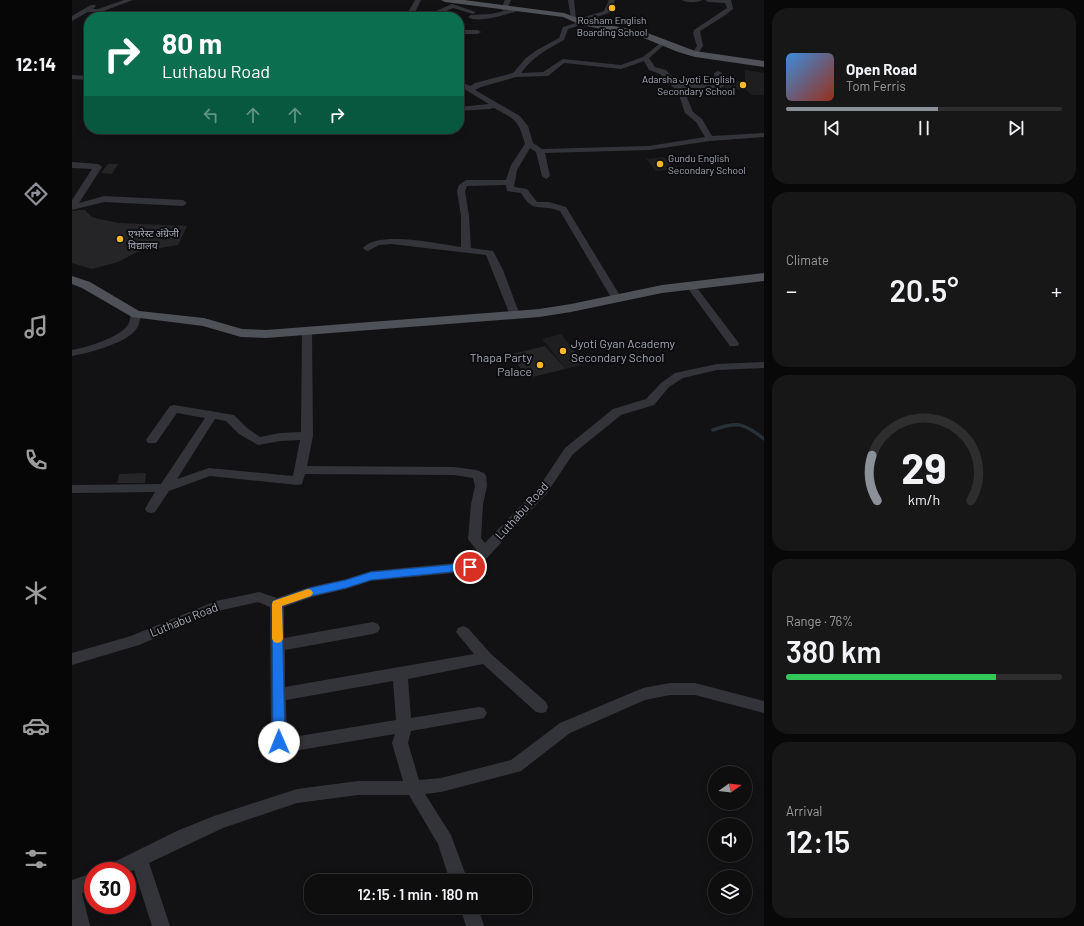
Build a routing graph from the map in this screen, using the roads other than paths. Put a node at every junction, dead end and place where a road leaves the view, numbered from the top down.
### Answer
1 (130, 0) edge
2 (418, 0) edge
3 (447, 0) edge
4 (508, 0) edge
5 (571, 0) edge
6 (612, 0) edge
7 (685, 0) edge
8 (699, 0) edge
9 (708, 0) edge
10 (729, 1) edge
11 (99, 3) dead end
12 (464, 6) junction
13 (504, 9) junction
14 (86, 10) junction
15 (516, 10) junction
16 (410, 12) edge
17 (439, 12) edge
18 (457, 12) edge
19 (72, 19) edge
20 (578, 21) junction
21 (464, 32) edge
22 (478, 32) dead end
23 (663, 43) junction
24 (695, 54) junction
25 (644, 58) junction
26 (764, 64) edge
27 (718, 73) dead end
28 (516, 75) junction
29 (72, 77) edge
30 (84, 78) edge
31 (464, 86) edge
32 (676, 86) junction
33 (471, 89) junction
34 (496, 104) junction
35 (464, 109) edge
36 (764, 135) edge
37 (710, 139) junction
38 (530, 144) junction
39 (540, 151) junction
40 (72, 165) edge
41 (546, 176) dead end
42 (509, 182) junction
43 (183, 203) dead end
44 (72, 207) edge
45 (368, 248) dead end
46 (466, 249) junction
47 (764, 277) edge
48 (72, 280) edge
49 (692, 286) junction
50 (617, 299) junction
51 (136, 314) junction
52 (514, 315) junction
53 (307, 331) junction
54 (734, 344) dead end
55 (72, 353) edge
56 (764, 365) edge
57 (212, 415) junction
58 (307, 436) junction
59 (152, 440) dead end
60 (300, 470) junction
61 (164, 488) junction
62 (72, 489) edge
63 (151, 509) dead end
64 (485, 551) junction
65 (277, 604) junction
66 (373, 628) dead end
67 (463, 632) dead end
68 (278, 645) junction
69 (486, 658) junction
70 (72, 659) edge
71 (400, 674) junction
72 (278, 695) junction
73 (541, 707) dead end
74 (764, 707) edge
75 (479, 713) dead end
76 (404, 727) junction
77 (413, 788) junction
78 (139, 859) junction
79 (133, 862) edge
80 (457, 874) edge
81 (84, 884) edge
82 (72, 888) edge
83 (472, 914) edge
84 (81, 926) edge
85 (161, 926) edge
86 (476, 926) edge

1 - 14 street
2 - 16 street
3 - 12 main road
4 - 13 street
5 - 20 street
6 - 20 street
7 - 8 street
9 - 10 street
10 - 24 street
11 - 14 street
12 - 13 main road
12 - 15 street
12 - 17 street
12 - 18 street
13 - 15 main road
14 - 19 street
15 - 20 main road
20 - 23 main road
20 - 28 street
21 - 22 street
23 - 24 main road
23 - 25 street
24 - 26 main road
25 - 28 street
25 - 32 street
27 - 32 street
28 - 33 street
29 - 30 street
31 - 33 street
32 - 37 street
33 - 34 street
34 - 35 street
34 - 38 street
36 - 37 street
37 - 39 street
38 - 39 street
38 - 42 street
39 - 41 street
40 - 44 street
42 - 46 street
42 - 50 street
43 - 44 street
45 - 46 street
46 - 52 street
47 - 49 main road
48 - 51 main road
49 - 50 main road
49 - 54 street
50 - 52 main road
51 - 53 main road
51 - 55 street
52 - 53 main road
53 - 58 street
56 - 64 street, Luthabu Road
57 - 58 street
57 - 59 street
57 - 61 street
58 - 60 street
60 - 61 street
60 - 64 street
61 - 62 street
61 - 63 street
64 - 65 street, Luthabu Road
65 - 68 street
65 - 70 street, Luthabu Road
66 - 68 street
67 - 69 street
68 - 72 street
69 - 71 street
69 - 73 street
71 - 72 street
71 - 76 street
72 - 76 street
74 - 77 street
75 - 76 street
76 - 77 street
77 - 78 street
77 - 80 street
78 - 79 street
78 - 85 street
81 - 82 street
82 - 84 street
83 - 86 street

